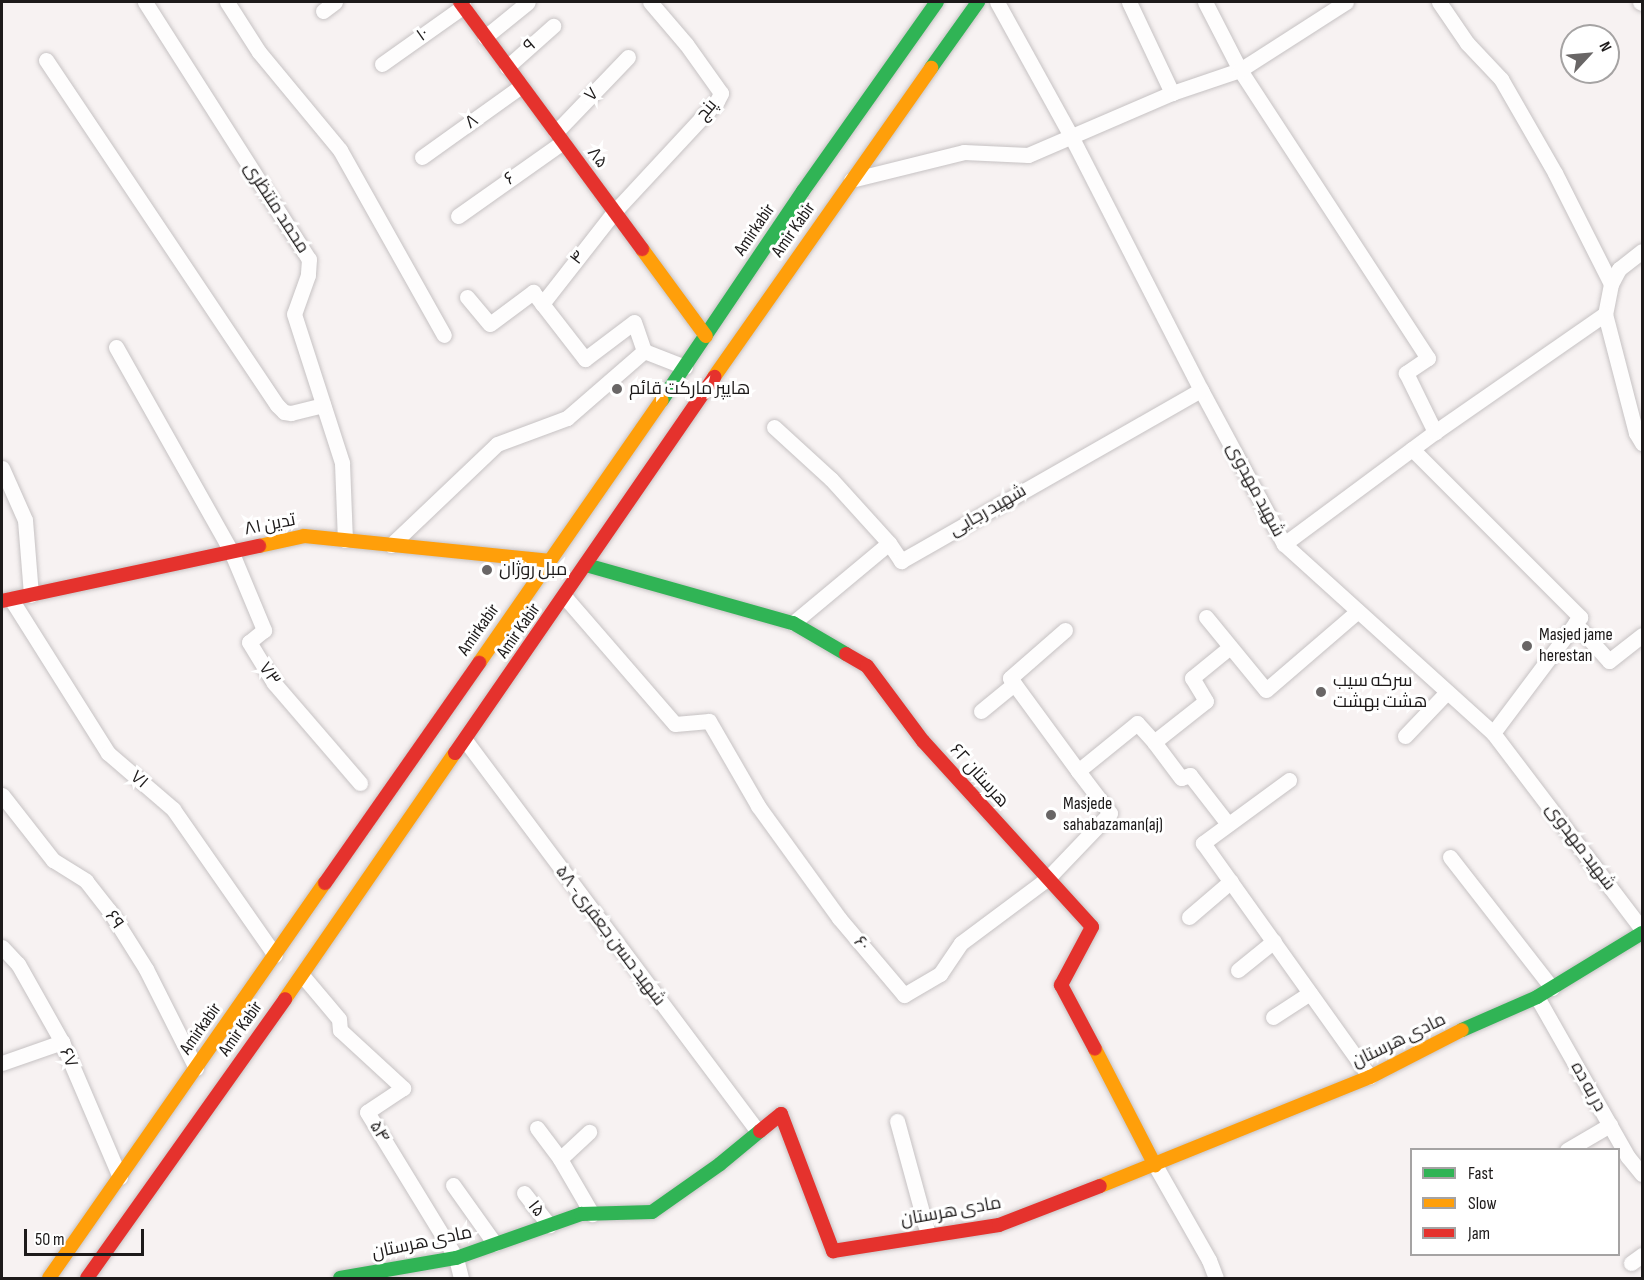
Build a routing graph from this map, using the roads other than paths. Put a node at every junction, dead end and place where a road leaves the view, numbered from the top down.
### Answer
1 (145, 2) edge
2 (227, 2) edge
3 (528, 2) edge
4 (650, 2) edge
5 (937, 2) edge
6 (978, 2) edge
7 (997, 2) edge
8 (1129, 2) edge
9 (1205, 2) edge
10 (1346, 2) edge
11 (1439, 2) edge
12 (462, 4) edge
13 (553, 26) dead end
14 (485, 37) junction
15 (628, 57) dead end
16 (46, 60) dead end
17 (382, 64) dead end
18 (507, 66) junction
19 (1240, 70) junction
20 (521, 86) junction
21 (1172, 93) junction
22 (1071, 136) junction
23 (559, 137) junction
24 (422, 157) dead end
25 (851, 180) junction
26 (816, 201) junction
27 (614, 212) junction
28 (458, 216) dead end
29 (793, 234) junction
30 (1642, 251) edge
31 (1611, 284) junction
32 (467, 297) dead end
33 (542, 304) junction
34 (1605, 314) junction
35 (444, 335) dead end
36 (706, 336) junction
37 (116, 347) dead end
38 (644, 351) junction
39 (685, 367) junction
40 (1201, 390) junction
41 (323, 405) junction
42 (774, 427) dead end
43 (1435, 432) junction
44 (1642, 443) edge
45 (1412, 449) junction
46 (2, 468) edge
47 (345, 540) junction
48 (889, 543) junction
49 (1284, 544) junction
50 (390, 545) junction
51 (231, 551) junction
52 (549, 561) junction
53 (586, 564) junction
54 (31, 595) junction
55 (564, 596) junction
56 (6, 600) edge
57 (1358, 611) junction
58 (1206, 617) dead end
59 (793, 623) junction
60 (1575, 623) junction
61 (1065, 630) dead end
62 (1642, 635) edge
63 (1230, 646) junction
64 (1014, 684) junction
65 (1447, 692) junction
66 (981, 711) dead end
67 (1493, 733) junction
68 (1406, 736) dead end
69 (465, 740) junction
70 (1154, 742) junction
71 (1078, 771) junction
72 (1289, 780) dead end
73 (360, 783) dead end
74 (2, 795) edge
75 (1228, 824) junction
76 (1450, 857) dead end
77 (1047, 879) junction
78 (1231, 882) junction
79 (1189, 917) dead end
80 (1642, 931) edge
81 (1274, 941) junction
82 (2, 947) edge
83 (275, 955) junction
84 (1238, 970) dead end
85 (302, 975) junction
86 (1552, 988) junction
87 (1310, 993) junction
88 (1537, 997) junction
89 (1273, 1017) dead end
90 (62, 1042) junction
91 (2, 1063) edge
92 (196, 1068) junction
93 (1370, 1077) junction
94 (897, 1121) dead end
95 (1610, 1125) junction
96 (537, 1128) dead end
97 (757, 1131) junction
98 (589, 1132) dead end
99 (1569, 1148) edge
100 (560, 1159) junction
101 (1155, 1165) junction
102 (1642, 1174) edge
103 (120, 1178) junction
104 (453, 1185) dead end
105 (524, 1193) dead end
106 (591, 1214) junction
107 (549, 1225) junction
108 (928, 1234) junction
109 (495, 1244) junction
110 (91, 1245) junction
111 (456, 1258) junction
112 (49, 1278) edge
113 (87, 1278) edge
114 (340, 1278) edge
115 (461, 1278) edge
116 (1216, 1278) edge

1 - 41 street, محمد منتظری
2 - 35 street
3 - 14 street
4 - 27 street, پنج
5 - 26 street, Amirkabir
6 - 25 street, Amir Kabir
7 - 22 street, شهید مهدوی
8 - 21 street
9 - 19 street
10 - 19 street
11 - 31 street
12 - 14 street, ۸۵
12 - 17 street, ۱۰
13 - 18 street, ۹
14 - 18 street, ۸۵
15 - 23 street, ۷
16 - 41 street
18 - 20 street, ۸۵
19 - 21 street
19 - 43 street
20 - 23 street, ۸۵
20 - 24 street, ۸
21 - 22 street
22 - 25 street
22 - 40 street, شهید مهدوی
23 - 27 street, ۸۵
23 - 28 street, ۶
25 - 26 street, Amir Kabir
26 - 29 street, Amirkabir
26 - 29 street, Amir Kabir
27 - 33 street, ۴
27 - 36 street, ۸۵
29 - 36 street, Amirkabir
29 - 53 street, Amir Kabir
30 - 31 street
31 - 34 street
32 - 33 street
33 - 38 street
34 - 43 street
34 - 44 street
36 - 39 street, Amirkabir
37 - 51 street
38 - 39 street
38 - 50 street
39 - 52 street, Amirkabir
40 - 48 street, شهید رجایی
40 - 49 street, شهید مهدوی
41 - 47 street, محمد منتظری
42 - 48 street
43 - 45 street
45 - 49 street
45 - 60 street
46 - 54 street
47 - 50 street, تدین ۸۱
47 - 51 street, تدین ۸۱
48 - 59 street
49 - 57 street, شهید مهدوی
50 - 52 street, تدین ۸۱
51 - 54 street, تدین ۸۱
51 - 73 street, ۷۳
52 - 83 street, Amirkabir
53 - 55 street, Amir Kabir
53 - 59 street, هرستان ۶۲
54 - 56 street, تدین ۸۱
55 - 69 street, Amir Kabir
55 - 77 street, ۶۰
56 - 83 street, ۷۱
57 - 63 street
57 - 65 street, شهید مهدوی
58 - 63 street
59 - 77 street, هرستان ۶۲
60 - 62 street
60 - 67 street
61 - 64 street
63 - 70 street
64 - 66 street
64 - 71 street
65 - 67 street, شهید مهدوی
65 - 68 street
67 - 80 street, شهید مهدوی
69 - 85 street, Amir Kabir
69 - 97 street, شهید حسن جعفری- ۵۸
70 - 71 street
70 - 75 street
71 - 77 street, ۶۰
72 - 75 street
74 - 92 street, ۶۹
75 - 78 street
76 - 86 street
77 - 101 street, هرستان ۶۲
78 - 79 street
78 - 81 street
80 - 86 street, مادی هرستان
81 - 84 street
81 - 87 street
82 - 90 street, ۶۷
83 - 92 street, Amirkabir
85 - 110 street, Amir Kabir
85 - 111 street, ۵۴
86 - 88 street, مادی هرستان
87 - 89 street
87 - 93 street
88 - 93 street, مادی هرستان
88 - 95 street, در به ده
90 - 91 street
90 - 103 street, ۶۷
92 - 103 street, Amirkabir
93 - 101 street, مادی هرستان
94 - 108 street
95 - 99 street
95 - 102 street, در به ده
96 - 100 street
97 - 106 street, مادی هرستان
97 - 108 street, مادی هرستان
98 - 100 street
100 - 106 street
101 - 108 street, مادی هرستان
101 - 116 street
103 - 110 street, Amirkabir
104 - 109 street
105 - 107 street, ۱۵
106 - 107 street, مادی هرستان
107 - 109 street, مادی هرستان
109 - 111 street, مادی هرستان
110 - 112 street, Amirkabir
110 - 113 street, Amir Kabir
111 - 114 street, مادی هرستان
111 - 115 street

